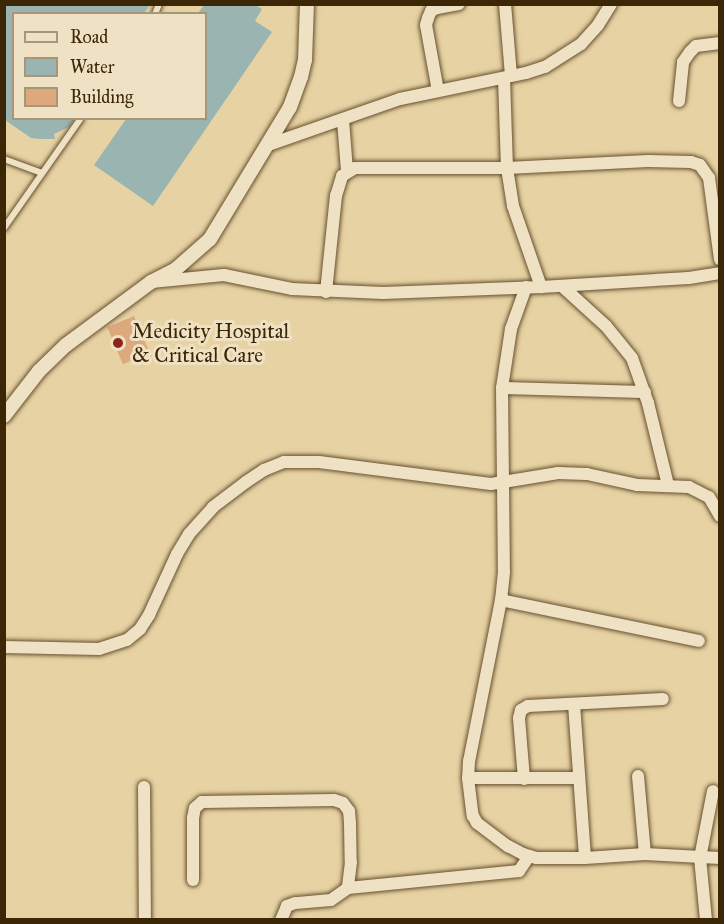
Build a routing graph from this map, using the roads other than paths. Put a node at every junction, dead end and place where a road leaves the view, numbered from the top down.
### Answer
1 (307, 4) edge
2 (459, 4) edge
3 (505, 4) edge
4 (611, 4) edge
5 (720, 43) edge
6 (508, 77) junction
7 (438, 92) junction
8 (679, 101) dead end
9 (80, 120) edge
10 (343, 120) junction
11 (268, 145) junction
12 (4, 159) edge
13 (507, 168) junction
14 (348, 171) junction
15 (42, 173) junction
16 (4, 228) edge
17 (720, 259) edge
18 (720, 273) edge
19 (151, 282) junction
20 (562, 286) junction
21 (526, 287) junction
22 (541, 287) junction
23 (326, 292) junction
24 (502, 388) junction
25 (645, 392) junction
26 (4, 416) edge
27 (504, 483) junction
28 (668, 485) junction
29 (720, 516) edge
30 (501, 600) junction
31 (699, 641) dead end
32 (4, 647) edge
33 (663, 699) dead end
34 (574, 704) junction
35 (638, 776) dead end
36 (468, 778) junction
37 (579, 778) junction
38 (524, 779) junction
39 (144, 787) dead end
40 (713, 791) dead end
41 (645, 854) junction
42 (530, 856) junction
43 (585, 858) junction
44 (700, 858) junction
45 (720, 858) edge
46 (193, 880) dead end
47 (348, 888) junction
48 (145, 920) edge
49 (281, 920) edge
50 (706, 920) edge

1 - 11 street
2 - 7 street
3 - 6 street
4 - 6 street
5 - 8 street
6 - 7 street
6 - 13 street
7 - 10 street
9 - 15 lane
10 - 11 street
10 - 14 street
11 - 19 street
12 - 15 lane
13 - 14 street
13 - 17 street
13 - 22 street
14 - 23 street
15 - 16 lane
18 - 20 street
19 - 23 street
19 - 26 street
20 - 22 street
20 - 25 street
21 - 22 street
21 - 23 street
21 - 24 street
24 - 25 street
24 - 27 street
25 - 28 street
27 - 28 street
27 - 30 street
27 - 32 street
28 - 29 street
30 - 31 street
30 - 36 street
33 - 34 street
34 - 37 street
34 - 38 street
35 - 41 street
36 - 38 street
36 - 42 street
37 - 38 street
37 - 43 street
39 - 48 street
40 - 44 street
41 - 43 street
41 - 44 street
42 - 43 street
42 - 47 street
44 - 45 street
44 - 50 street
46 - 47 street
47 - 49 street

